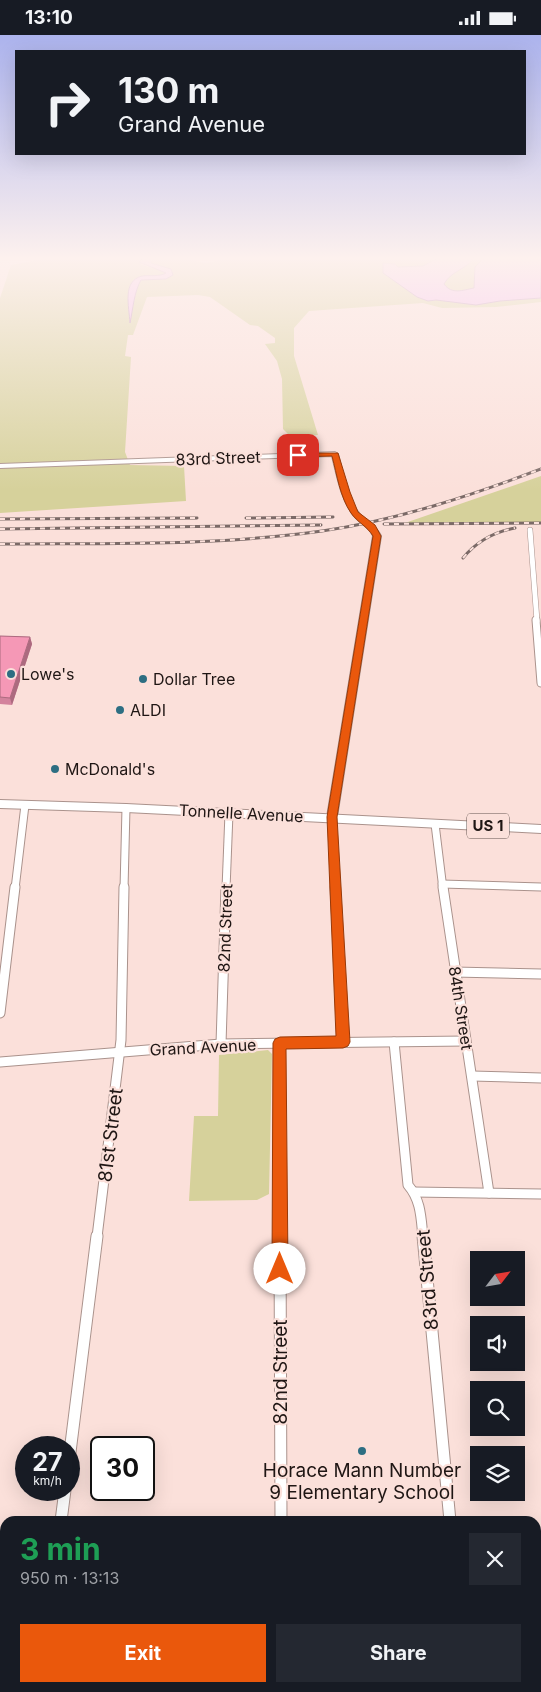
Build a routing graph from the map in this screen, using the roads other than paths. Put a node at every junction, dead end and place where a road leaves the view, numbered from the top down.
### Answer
1 (0, 466) edge
2 (530, 530) dead end
3 (540, 633) edge
4 (541, 683) edge
5 (0, 804) edge
6 (25, 805) junction
7 (126, 807) junction
8 (229, 813) junction
9 (332, 817) junction
10 (435, 824) junction
11 (541, 829) edge
12 (442, 884) junction
13 (541, 887) edge
14 (454, 972) junction
15 (541, 974) edge
16 (0, 1013) edge
17 (466, 1041) junction
18 (343, 1042) junction
19 (280, 1043) junction
20 (394, 1043) junction
21 (222, 1044) junction
22 (120, 1052) junction
23 (0, 1062) edge
24 (472, 1076) junction
25 (541, 1078) edge
26 (414, 1192) junction
27 (488, 1193) junction
28 (541, 1194) edge
29 (72, 1436) edge
30 (64, 1501) edge
31 (62, 1516) edge
32 (280, 1516) edge
33 (450, 1516) edge

1 - 9 street, 83rd Street
2 - 3 street
3 - 4 street
5 - 6 main road, Tonnelle Avenue / US 1
6 - 7 main road, Tonnelle Avenue / US 1
6 - 16 street
7 - 8 main road, Tonnelle Avenue / US 1
7 - 22 street, 81st Street
8 - 9 main road, Tonnelle Avenue / US 1
8 - 21 street, 82nd Street
9 - 10 main road, Tonnelle Avenue / US 1
9 - 18 street, 83rd Street
10 - 11 main road, Tonnelle Avenue / US 1
10 - 12 street, 84th Street
12 - 13 street
12 - 14 street, 84th Street
14 - 15 street
14 - 17 street, 84th Street
17 - 20 street, Grand Avenue
17 - 24 street, 84th Street
18 - 19 street, Grand Avenue
18 - 20 street, Grand Avenue
19 - 21 street, Grand Avenue
19 - 32 street, 82nd Street
20 - 26 street, 83rd Street
21 - 22 street, Grand Avenue
22 - 23 street, Grand Avenue
22 - 29 street, 81st Street
24 - 25 street
24 - 27 street, 84th Street
26 - 27 street
26 - 33 street, 83rd Street
27 - 28 street
30 - 31 street

